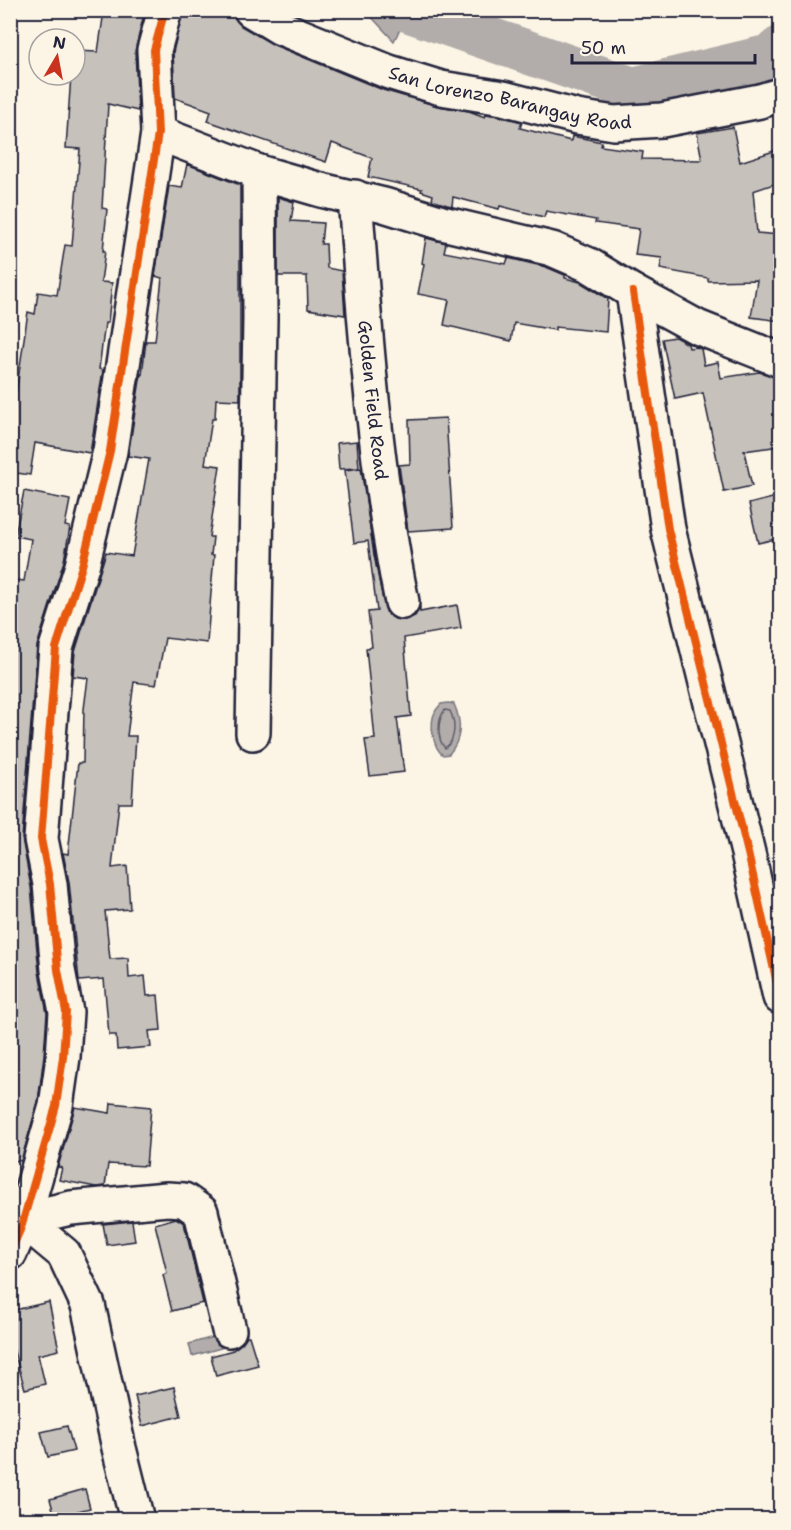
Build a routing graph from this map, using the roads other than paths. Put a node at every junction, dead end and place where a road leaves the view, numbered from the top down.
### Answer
1 (165, 10) edge
2 (251, 10) edge
3 (780, 94) edge
4 (158, 133) junction
5 (259, 172) junction
6 (355, 197) junction
7 (633, 292) junction
8 (780, 362) edge
9 (402, 602) dead end
10 (253, 733) dead end
11 (780, 997) edge
12 (22, 1219) junction
13 (10, 1253) edge
14 (229, 1330) dead end
15 (137, 1520) edge

1 - 4 street
2 - 3 street, San Lorenzo Barangay Road
4 - 5 street
4 - 12 street
5 - 6 street
5 - 10 street
6 - 7 street
6 - 9 street, Golden Field Road
7 - 8 street
7 - 11 street
12 - 13 street
12 - 14 street
12 - 15 street

